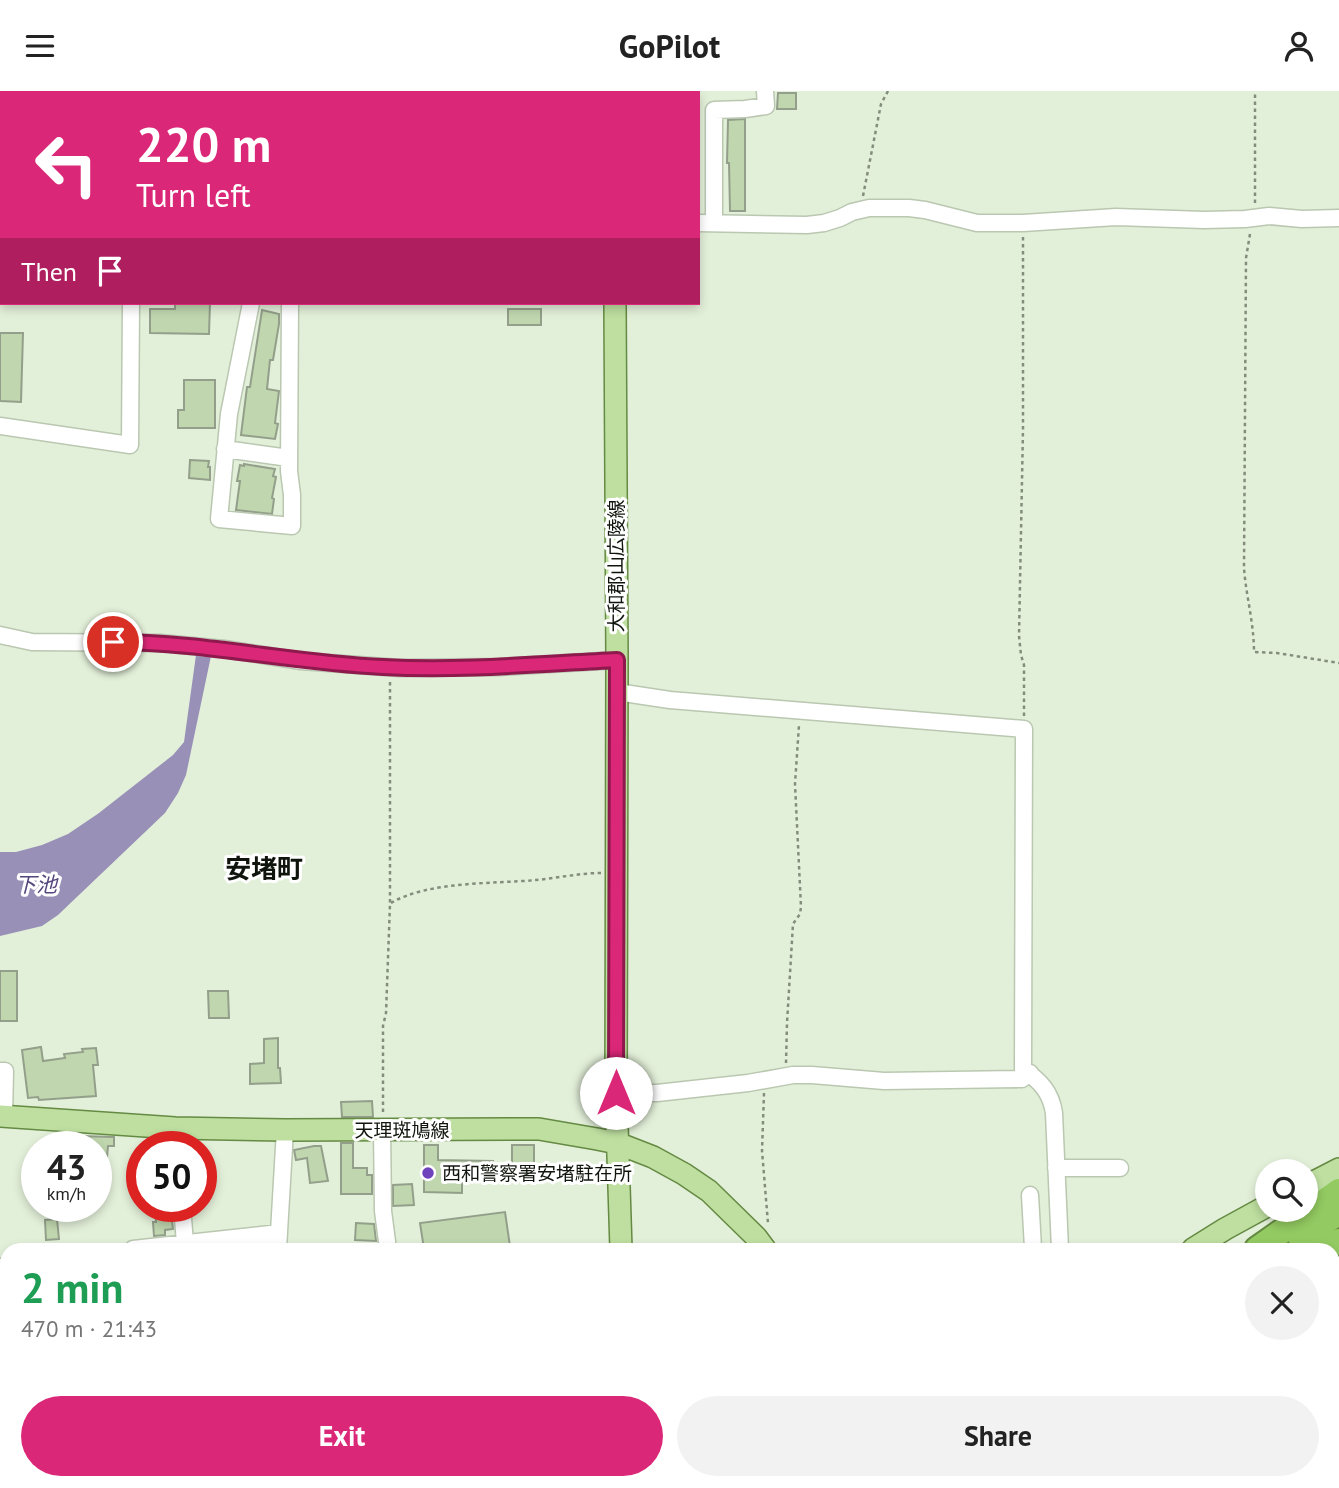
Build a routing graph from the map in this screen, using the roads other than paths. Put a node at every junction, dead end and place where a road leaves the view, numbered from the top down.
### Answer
1 (765, 91) edge
2 (1339, 218) edge
3 (706, 223) edge
4 (131, 305) edge
5 (251, 305) edge
6 (290, 305) edge
7 (615, 305) edge
8 (0, 426) edge
9 (225, 449) junction
10 (289, 458) junction
11 (0, 635) edge
12 (617, 660) junction
13 (617, 692) junction
14 (0, 1071) edge
15 (1030, 1073) junction
16 (616, 1093) junction
17 (2, 1117) edge
18 (285, 1130) junction
19 (382, 1130) junction
20 (126, 1131) edge
21 (217, 1134) edge
22 (617, 1143) junction
23 (1056, 1168) junction
24 (1121, 1168) dead end
25 (1339, 1169) edge
26 (1318, 1180) edge
27 (1339, 1191) edge
28 (1030, 1195) dead end
29 (1339, 1213) edge
30 (183, 1222) edge
31 (1252, 1231) edge
32 (279, 1233) junction
33 (767, 1239) edge
34 (185, 1243) joint
35 (278, 1243) edge
36 (387, 1243) edge
37 (621, 1243) edge
38 (1033, 1243) edge
39 (1060, 1243) edge
40 (1213, 1243) edge
41 (1288, 1243) edge

1 - 3 street
2 - 3 street
4 - 8 street
5 - 9 street
6 - 10 street
7 - 12 main road, 大和郡山広陵線
9 - 10 street
9 - 10 street
11 - 12 street
12 - 13 main road, 大和郡山広陵線
13 - 15 street
13 - 16 main road, 大和郡山広陵線
14 - 17 street
15 - 16 street
15 - 23 street
16 - 22 main road, 大和郡山広陵線
17 - 20 main road, 天理斑鳩線
18 - 19 main road, 天理斑鳩線
18 - 21 main road, 天理斑鳩線
18 - 32 street
19 - 22 main road, 天理斑鳩線
19 - 36 street
22 - 33 main road, 天理斑鳩線
22 - 37 main road, 大和郡山広陵線
23 - 24 street
23 - 39 street
25 - 26 main road
27 - 31 highway
28 - 38 street
29 - 41 highway
30 - 34 street
31 - 40 main road
32 - 34 street
32 - 35 street

